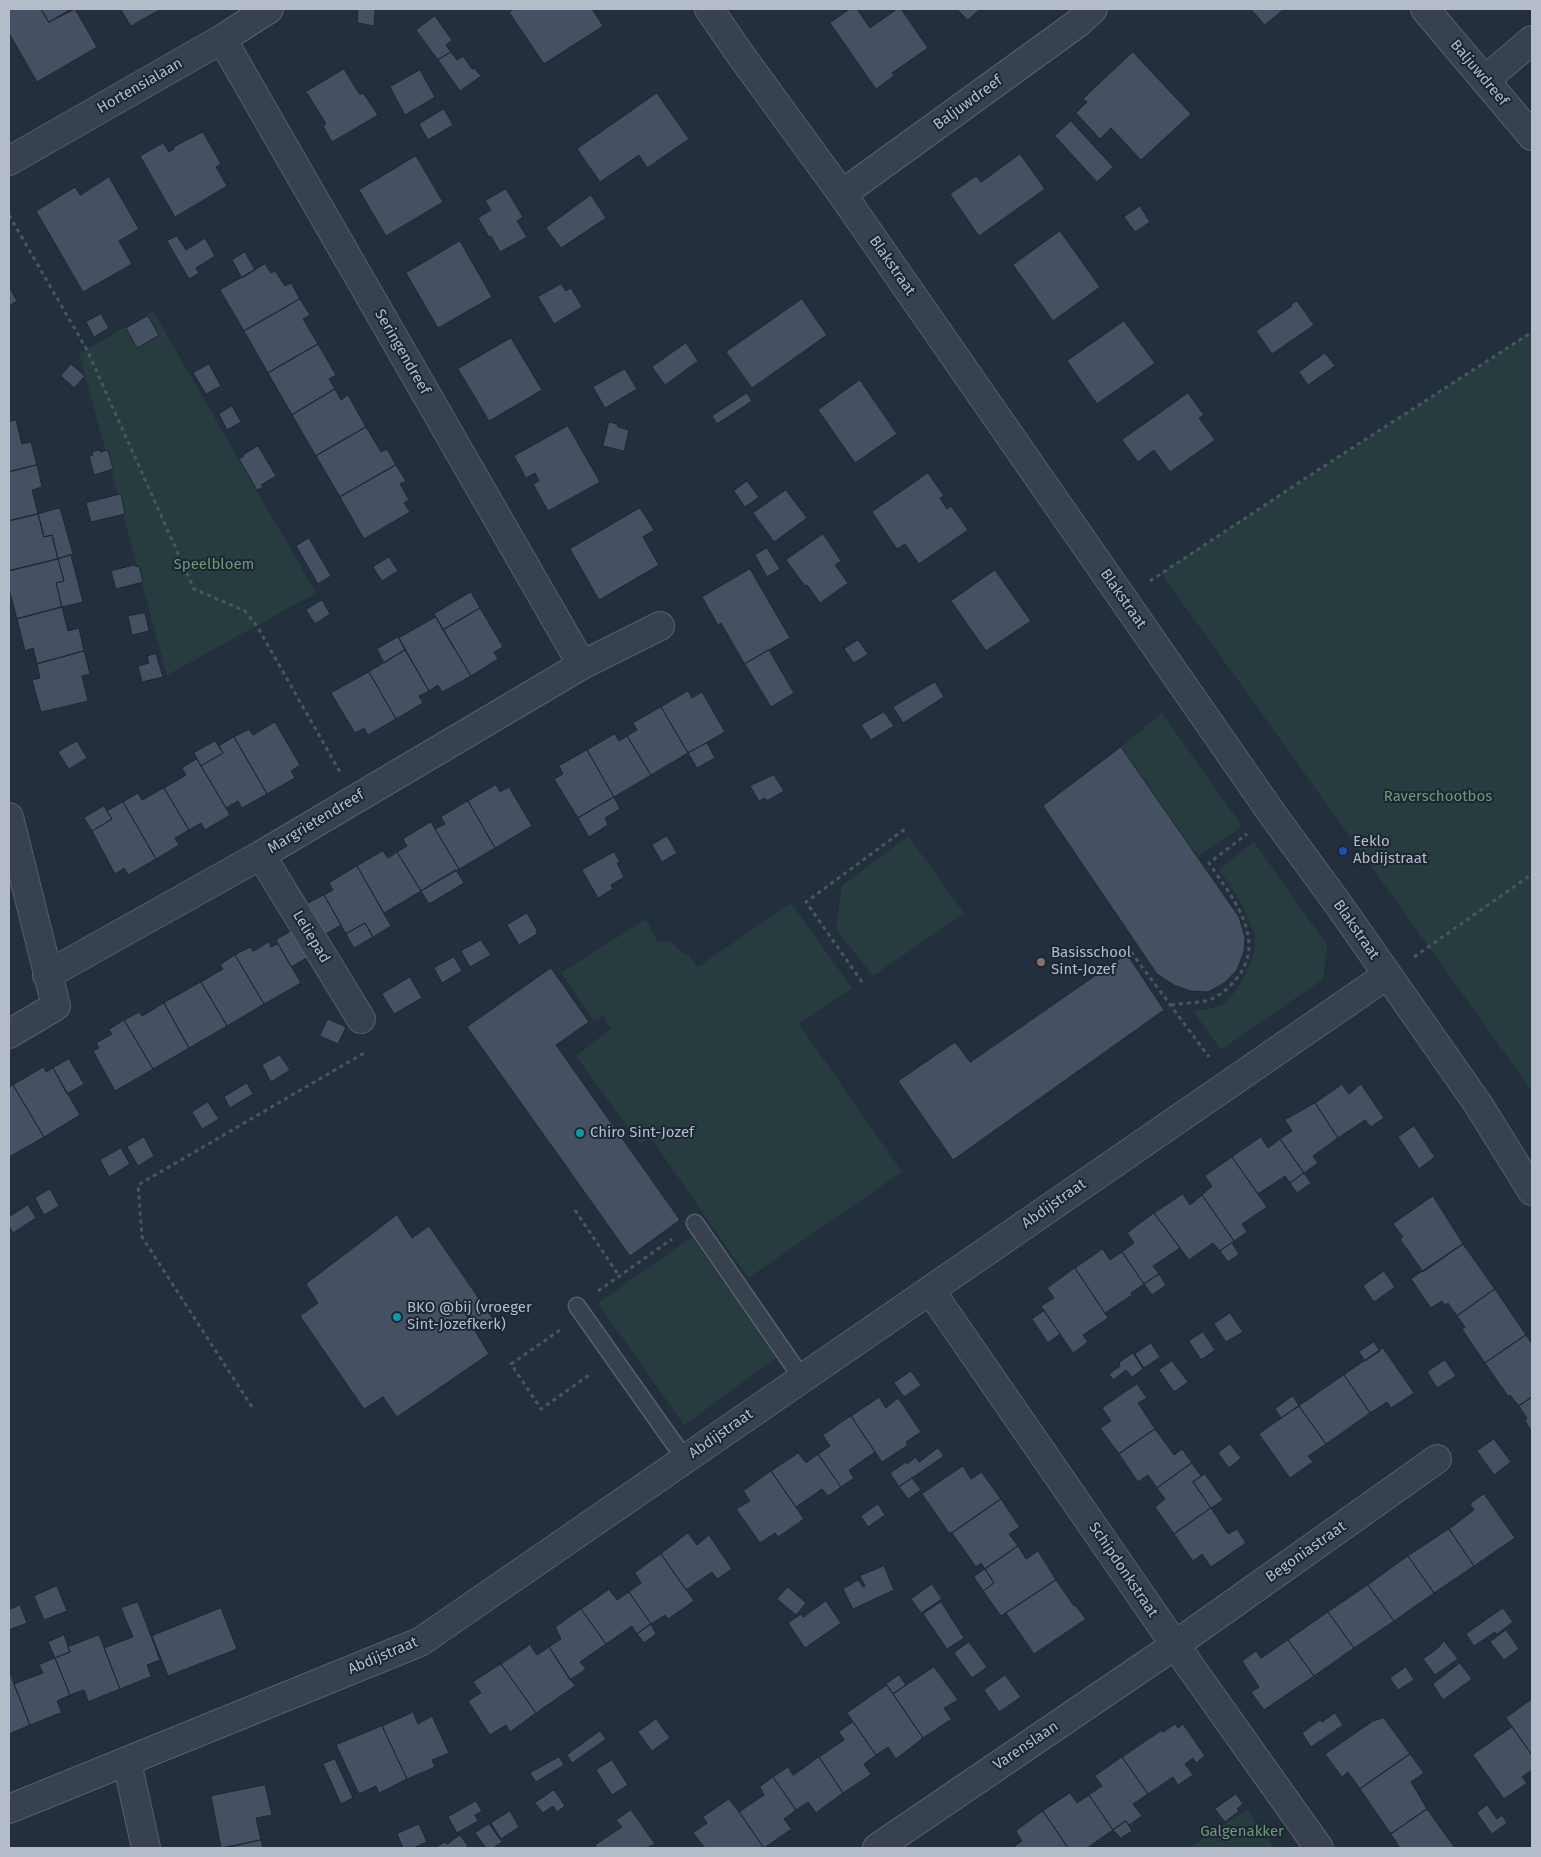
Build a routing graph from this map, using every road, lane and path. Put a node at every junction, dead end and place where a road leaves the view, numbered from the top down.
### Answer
1 (269, 9) edge
2 (710, 9) edge
3 (1093, 9) edge
4 (1425, 9) edge
5 (222, 39) junction
6 (1532, 40) edge
7 (1485, 80) junction
8 (1532, 136) edge
9 (9, 161) edge
10 (842, 194) junction
11 (9, 216) edge
12 (1532, 332) edge
13 (1123, 599) junction
14 (660, 626) dead end
15 (582, 665) junction
16 (356, 798) junction
17 (1273, 815) junction
18 (9, 817) edge
19 (906, 829) dead end
20 (261, 855) junction
21 (1532, 874) edge
22 (1131, 952) dead end
23 (47, 975) junction
24 (1387, 975) junction
25 (862, 982) dead end
26 (1171, 1005) junction
27 (362, 1019) joint
28 (9, 1034) edge
29 (1228, 1084) junction
30 (1532, 1191) edge
31 (575, 1210) dead end
32 (696, 1223) joint
33 (619, 1276) junction
34 (930, 1290) junction
35 (580, 1309) junction
36 (614, 1357) junction
37 (802, 1378) junction
38 (252, 1407) dead end
39 (685, 1458) junction
40 (1437, 1459) dead end
41 (1175, 1645) junction
42 (127, 1762) junction
43 (9, 1809) edge
44 (146, 1848) edge
45 (877, 1848) edge
46 (1319, 1848) edge

1 - 5 street, Hortensialaan
2 - 10 street, Blakstraat
3 - 10 street, Baljuwdreef
4 - 7 street, Baljuwdreef
5 - 9 street, Hortensialaan
5 - 15 street, Seringendreef
6 - 7 street
7 - 8 street, Baljuwdreef
10 - 13 street, Blakstraat
11 - 16 path
12 - 13 path
13 - 17 street, Blakstraat
14 - 15 street, Margrietendreef
15 - 16 street, Margrietendreef
16 - 20 street, Margrietendreef
17 - 24 street, Blakstraat
17 - 26 path
18 - 23 street
19 - 25 path
20 - 23 street, Margrietendreef
20 - 27 street, Leliepad
21 - 24 path
22 - 26 path
23 - 28 street
24 - 29 street, Abdijstraat
24 - 30 street, Blakstraat
26 - 29 path
27 - 38 path
29 - 34 street, Abdijstraat
31 - 33 path
32 - 33 path
32 - 37 lane
33 - 35 path
34 - 37 street, Abdijstraat
34 - 41 street, Schipdonkstraat
35 - 36 lane
35 - 36 path
36 - 39 lane
37 - 39 street, Abdijstraat
39 - 42 street, Abdijstraat
40 - 41 street, Begoniastraat
41 - 45 street, Varenslaan
41 - 46 street, Schipdonkstraat
42 - 43 street, Abdijstraat
42 - 44 street

